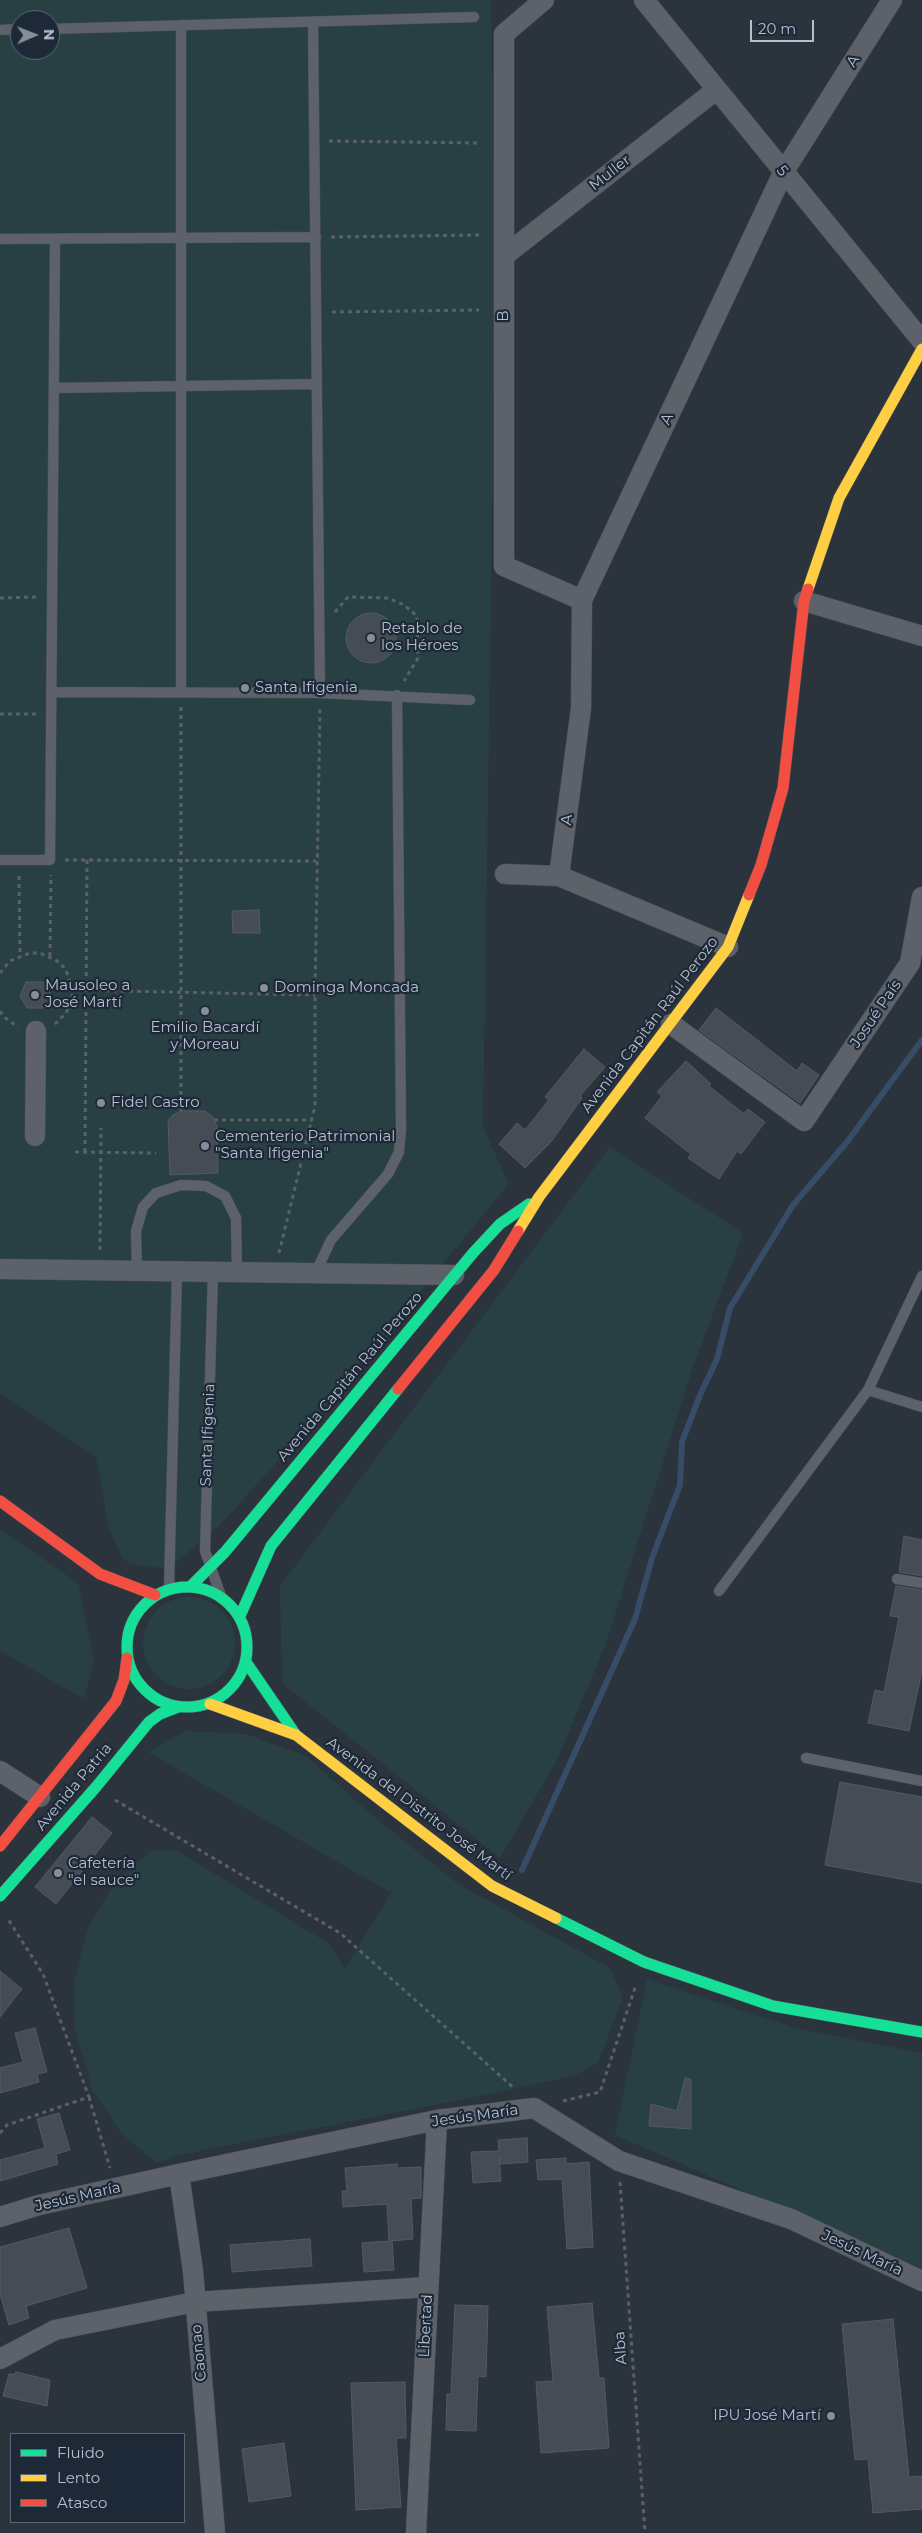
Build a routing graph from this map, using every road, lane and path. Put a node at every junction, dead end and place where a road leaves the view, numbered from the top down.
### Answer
1 (544, 0) edge
2 (644, 0) edge
3 (892, 0) edge
4 (474, 17) dead end
5 (313, 21) junction
6 (181, 25) junction
7 (60, 29) edge
8 (716, 90) junction
9 (314, 141) junction
10 (478, 143) dead end
11 (783, 173) junction
12 (479, 235) dead end
13 (316, 237) junction
14 (55, 238) junction
15 (181, 238) junction
16 (0, 239) edge
17 (504, 256) junction
18 (479, 310) dead end
19 (316, 312) junction
20 (922, 341) edge
21 (922, 349) edge
22 (317, 384) junction
23 (181, 386) junction
24 (54, 388) junction
25 (53, 597) junction
26 (0, 598) edge
27 (582, 600) junction
28 (804, 601) junction
29 (320, 630) junction
30 (922, 636) edge
31 (52, 692) junction
32 (181, 692) junction
33 (320, 693) junction
34 (397, 695) junction
35 (470, 700) dead end
36 (0, 714) edge
37 (52, 714) junction
38 (0, 860) edge
39 (50, 860) junction
40 (87, 860) junction
41 (20, 861) junction
42 (181, 861) junction
43 (316, 862) junction
44 (504, 874) dead end
45 (559, 876) junction
46 (922, 897) edge
47 (728, 947) junction
48 (20, 955) junction
49 (50, 956) junction
50 (0, 973) edge
51 (71, 980) dead end
52 (73, 990) dead end
53 (86, 991) junction
54 (181, 993) junction
55 (314, 995) junction
56 (671, 1024) junction
57 (36, 1031) dead end
58 (181, 1111) dead end
59 (214, 1120) dead end
60 (312, 1120) junction
61 (101, 1128) dead end
62 (35, 1136) dead end
63 (75, 1152) dead end
64 (85, 1152) junction
65 (101, 1152) junction
66 (156, 1152) dead end
67 (539, 1197) junction
68 (473, 1253) junction
69 (0, 1269) edge
70 (494, 1270) junction
71 (100, 1271) junction
72 (137, 1271) junction
73 (177, 1272) junction
74 (213, 1272) junction
75 (237, 1273) junction
76 (274, 1273) junction
77 (315, 1274) junction
78 (454, 1275) junction
79 (922, 1276) edge
80 (868, 1390) junction
81 (922, 1407) edge
82 (0, 1501) edge
83 (210, 1569) junction
84 (100, 1574) junction
85 (897, 1578) dead end
86 (922, 1583) edge
87 (192, 1585) junction
88 (169, 1589) junction
89 (110, 1590) dead end
90 (719, 1591) dead end
91 (155, 1596) junction
92 (221, 1596) junction
93 (123, 1615) dead end
94 (240, 1616) junction
95 (128, 1633) junction
96 (127, 1658) junction
97 (246, 1662) junction
98 (210, 1704) junction
99 (178, 1708) junction
100 (296, 1735) junction
101 (806, 1758) dead end
102 (0, 1771) edge
103 (922, 1782) edge
104 (96, 1787) junction
105 (40, 1797) junction
106 (0, 1846) edge
107 (0, 1896) edge
108 (4, 1912) dead end
109 (644, 1962) junction
110 (922, 2032) edge
111 (89, 2097) junction
112 (534, 2108) junction
113 (437, 2120) junction
114 (0, 2133) edge
115 (619, 2161) junction
116 (179, 2174) junction
117 (116, 2188) junction
118 (0, 2217) edge
119 (922, 2281) edge
120 (428, 2287) junction
121 (195, 2302) junction
122 (0, 2359) edge
123 (215, 2533) edge
124 (416, 2533) edge
125 (645, 2533) edge

1 - 17 street, B
2 - 8 street, 5
3 - 11 street, A
4 - 5 lane
5 - 6 lane
5 - 9 lane
6 - 7 lane
6 - 15 lane
8 - 11 street, 5
8 - 17 street, Muller
9 - 10 path
9 - 13 lane
11 - 20 street, 5
11 - 27 street, A
12 - 13 path
13 - 15 lane
13 - 19 lane
14 - 15 lane
14 - 16 lane
14 - 24 lane
15 - 23 lane
17 - 27 street, B
18 - 19 path
19 - 22 lane
21 - 28 main road, Avenida Capitán Raúl Perozo
22 - 23 lane
22 - 29 lane
23 - 24 lane
23 - 32 lane
24 - 25 lane
25 - 26 path
25 - 31 lane
27 - 45 street, A
28 - 30 street
28 - 47 main road, Avenida Capitán Raúl Perozo
29 - 33 lane
29 - 34 path
31 - 32 lane
31 - 37 lane
32 - 33 lane
32 - 42 path
33 - 34 lane
33 - 43 path
34 - 35 lane
34 - 77 lane
36 - 37 path
37 - 39 lane
38 - 41 lane
39 - 40 path
39 - 41 lane
39 - 49 path
40 - 42 path
40 - 53 path
41 - 48 path
42 - 43 path
42 - 54 path
43 - 55 path
44 - 45 street
45 - 47 street
46 - 56 street, Josué País
47 - 56 main road, Avenida Capitán Raúl Perozo
48 - 49 path
48 - 50 path
49 - 51 path
52 - 53 path
53 - 54 path
53 - 64 path
54 - 55 path
54 - 58 path
55 - 60 path
56 - 67 main road, Avenida Capitán Raúl Perozo
57 - 62 street
59 - 60 path
60 - 76 path
61 - 65 path
63 - 64 path
64 - 65 path
65 - 66 path
65 - 71 path
67 - 68 main road, Avenida Capitán Raúl Perozo
67 - 70 main road, Avenida Capitán Raúl Perozo
68 - 70 main road
68 - 78 main road, Avenida Capitán Raúl Perozo
69 - 71 street
70 - 94 main road, Avenida Capitán Raúl Perozo
71 - 72 street
72 - 73 street
72 - 75 lane
73 - 74 street
73 - 88 lane
74 - 75 street
74 - 83 lane, Santa Ifigenia
75 - 76 street
76 - 77 street
77 - 78 street
78 - 83 main road, Avenida Capitán Raúl Perozo
79 - 80 lane
80 - 81 lane
80 - 90 lane
82 - 84 main road
83 - 87 main road, Avenida Capitán Raúl Perozo
83 - 92 lane, Santa Ifigenia
84 - 89 main road
84 - 91 main road
85 - 86 lane
87 - 88 main road
87 - 92 main road
88 - 91 main road
91 - 95 main road
92 - 94 main road
93 - 95 main road
94 - 97 main road
95 - 96 main road
96 - 99 main road
96 - 105 main road, Avenida Patria
97 - 98 main road
97 - 100 main road, Avenida del Distrito José Martí
98 - 99 main road
98 - 100 main road, Avenida del Distrito José Martí
99 - 104 main road, Avenida Patria
100 - 109 main road, Avenida del Distrito José Martí
101 - 103 lane
102 - 105 street
104 - 107 main road, Avenida Patria
104 - 112 path
105 - 106 main road, Avenida Patria
108 - 111 path
109 - 110 main road, Avenida del Distrito José Martí
109 - 112 path
111 - 114 path
111 - 117 path
112 - 113 street, Jesús María
112 - 115 street, Jesús María
113 - 116 street, Jesús María
113 - 120 street, Libertad
115 - 119 street, Jesús María
115 - 125 path, Alba
116 - 117 street, Jesús María
116 - 121 street, Caonao
117 - 118 street, Jesús María
120 - 121 street
120 - 124 street, Libertad
121 - 122 street
121 - 123 street, Caonao

